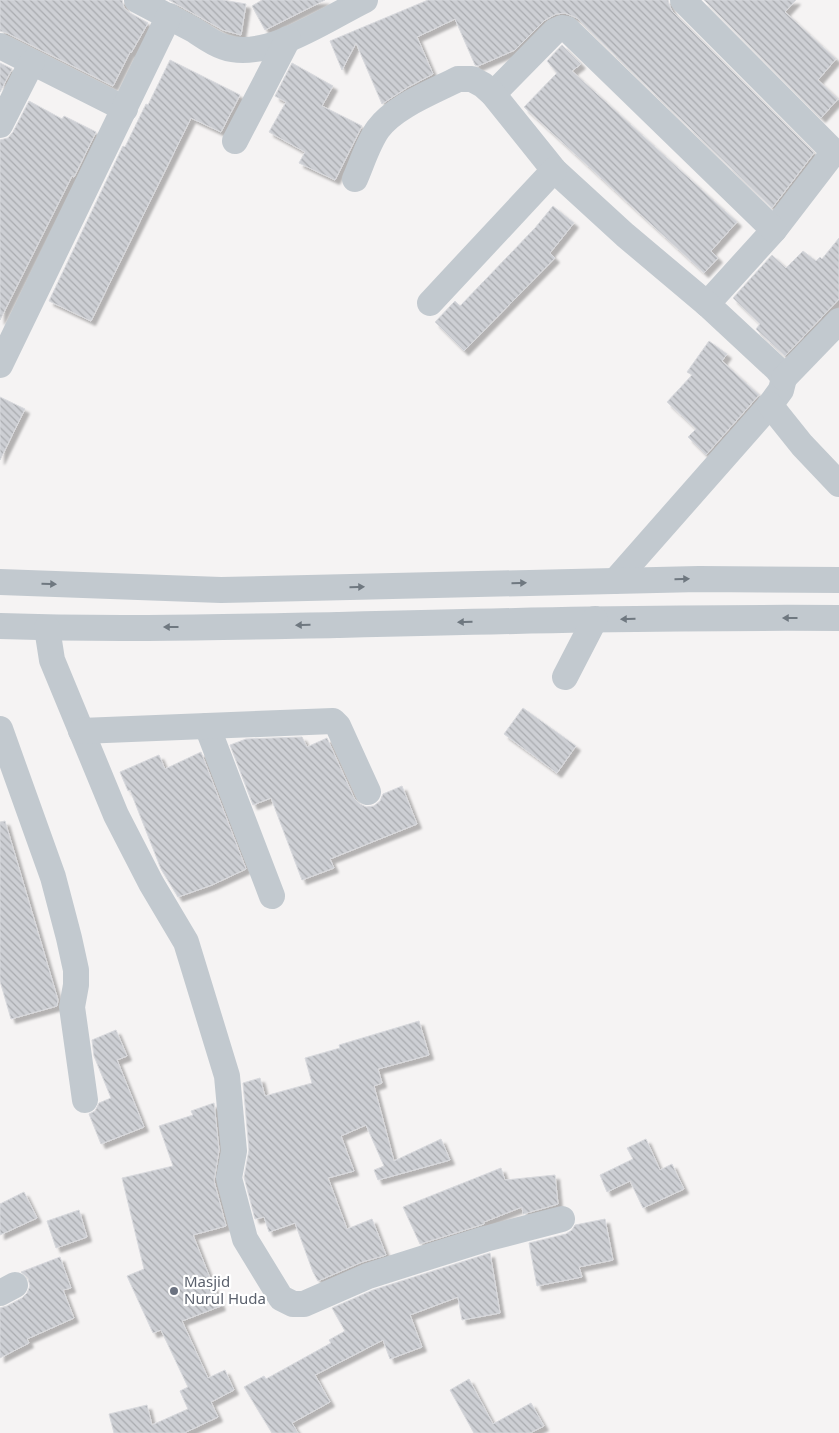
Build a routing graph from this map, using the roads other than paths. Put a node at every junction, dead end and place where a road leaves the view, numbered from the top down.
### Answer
1 (137, 0) edge
2 (365, 0) edge
3 (683, 0) edge
4 (169, 16) junction
5 (288, 39) junction
6 (0, 46) edge
7 (32, 62) junction
8 (493, 94) junction
9 (125, 110) junction
10 (0, 125) edge
11 (235, 142) dead end
12 (836, 151) edge
13 (554, 170) junction
14 (355, 178) dead end
15 (774, 230) junction
16 (430, 303) dead end
17 (707, 304) junction
18 (839, 321) edge
19 (0, 365) edge
20 (784, 378) junction
21 (770, 405) junction
22 (839, 484) edge
23 (839, 580) edge
24 (615, 581) junction
25 (0, 582) edge
26 (221, 590) junction
27 (839, 618) edge
28 (595, 619) junction
29 (0, 626) edge
30 (219, 627) junction
31 (47, 628) junction
32 (565, 677) dead end
33 (207, 726) junction
34 (0, 729) edge
35 (81, 731) junction
36 (368, 792) dead end
37 (272, 896) dead end
38 (85, 1100) dead end
39 (562, 1219) dead end

1 - 4 street
2 - 5 street
3 - 12 street
4 - 5 street
4 - 9 street
5 - 11 street
6 - 7 street
7 - 9 street
7 - 10 street
8 - 13 street
8 - 14 street
8 - 15 street
9 - 19 street
12 - 15 street
13 - 16 street
13 - 17 street
15 - 17 street
17 - 20 street
18 - 20 street
20 - 21 street
21 - 22 street
21 - 24 street
24 -> 23 street
26 -> 24 street
25 -> 26 street
26 - 30 street
27 -> 28 street
28 -> 30 street
28 - 32 street
29 - 31 street
30 -> 31 street
31 - 35 street
33 - 35 street
33 - 36 street
33 - 37 street
34 - 38 street
35 - 39 street

